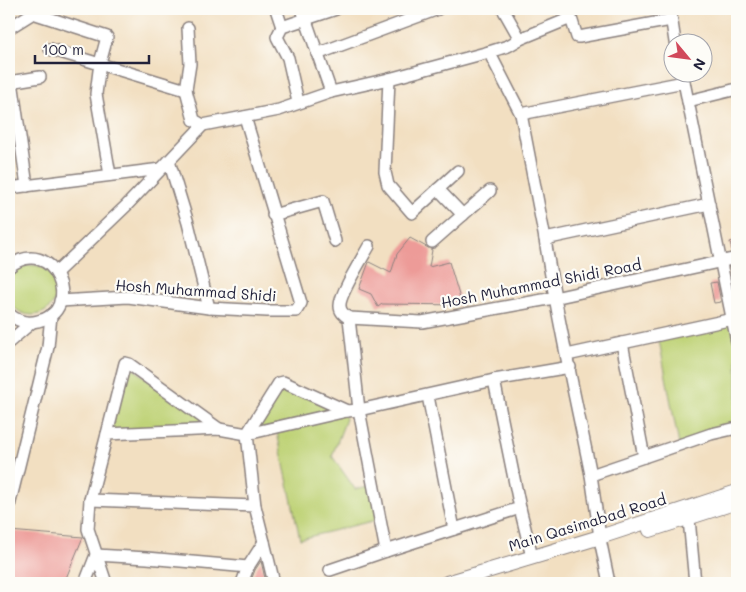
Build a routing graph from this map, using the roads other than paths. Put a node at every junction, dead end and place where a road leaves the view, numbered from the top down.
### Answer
1 (20, 9) edge
2 (276, 9) edge
3 (336, 9) edge
4 (438, 9) edge
5 (503, 9) edge
6 (34, 11) edge
7 (670, 12) edge
8 (304, 14) edge
9 (570, 14) edge
10 (22, 21) junction
11 (282, 27) junction
12 (9, 28) edge
13 (188, 28) dead end
14 (674, 32) edge
15 (520, 39) junction
16 (50, 49) dead end
17 (490, 52) junction
18 (317, 54) junction
19 (100, 63) junction
20 (40, 77) dead end
21 (389, 79) junction
22 (664, 81) edge
23 (10, 82) edge
24 (684, 82) edge
25 (186, 90) junction
26 (331, 92) junction
27 (737, 92) edge
28 (688, 101) junction
29 (298, 102) junction
30 (522, 114) junction
31 (245, 118) junction
32 (203, 125) junction
33 (165, 165) junction
34 (458, 171) dead end
35 (110, 175) junction
36 (27, 186) junction
37 (9, 188) edge
38 (438, 189) junction
39 (490, 192) dead end
40 (709, 204) junction
41 (273, 215) junction
42 (463, 215) junction
43 (545, 239) junction
44 (335, 241) dead end
45 (432, 242) dead end
46 (369, 246) dead end
47 (737, 258) edge
48 (720, 261) junction
49 (11, 263) edge
50 (57, 272) junction
51 (554, 298) junction
52 (60, 301) junction
53 (209, 308) junction
54 (9, 314) edge
55 (50, 315) junction
56 (349, 318) junction
57 (733, 319) junction
58 (31, 323) junction
59 (9, 342) edge
60 (737, 342) edge
61 (622, 343) junction
62 (567, 355) junction
63 (570, 367) junction
64 (494, 380) junction
65 (428, 396) junction
66 (353, 410) junction
67 (737, 428) edge
68 (219, 429) junction
69 (107, 434) junction
70 (247, 434) junction
71 (9, 452) edge
72 (21, 454) junction
73 (644, 457) junction
74 (591, 474) junction
75 (737, 492) edge
76 (90, 500) junction
77 (737, 502) edge
78 (9, 506) edge
79 (255, 506) junction
80 (520, 508) junction
81 (689, 519) junction
82 (454, 529) junction
83 (600, 541) junction
84 (264, 542) junction
85 (386, 551) junction
86 (96, 555) junction
87 (532, 556) junction
88 (248, 568) junction
89 (330, 570) dead end
90 (85, 583) edge
91 (106, 583) edge
92 (242, 583) edge
93 (274, 583) edge
94 (447, 583) edge
95 (476, 583) edge
96 (609, 583) edge
97 (695, 583) edge

1 - 10 street
2 - 11 street
3 - 8 street
4 - 18 street
5 - 15 street
6 - 10 street
6 - 19 street
7 - 9 street
7 - 14 street
8 - 11 street
8 - 18 street
9 - 15 street
10 - 12 street
11 - 29 street
13 - 25 street
15 - 17 street
16 - 19 street
17 - 21 street
17 - 30 street
18 - 26 street
19 - 25 street
19 - 35 street
20 - 23 street
21 - 26 street
21 - 38 street
22 - 30 street
23 - 36 street
24 - 28 street
25 - 32 street
26 - 29 street
27 - 28 street
28 - 40 street
29 - 31 street
30 - 43 street
31 - 32 street
31 - 41 street
32 - 33 street
33 - 35 street
33 - 50 street
33 - 53 street
34 - 38 street
35 - 36 street
36 - 37 street
38 - 42 street
39 - 42 street
40 - 43 street
40 - 48 street
41 - 44 street
41 - 53 street, Hosh Muhammad Shidi
42 - 45 street
43 - 51 street
46 - 56 street
47 - 48 street, Hosh Muhammad Shidi Road
48 - 51 street, Hosh Muhammad Shidi Road
48 - 57 street
49 - 50 street
50 - 52 street
51 - 56 street, Hosh Muhammad Shidi Road
51 - 62 street
52 - 53 street, Hosh Muhammad Shidi
52 - 55 street
54 - 58 street
55 - 58 street
55 - 72 street
56 - 66 street
57 - 60 street
57 - 61 street
58 - 59 street
61 - 62 street
61 - 73 street
62 - 63 street
63 - 64 street
63 - 74 street
64 - 65 street
64 - 80 street
65 - 66 street
65 - 82 street
66 - 70 street
66 - 70 street
66 - 85 street
67 - 73 street
68 - 69 street
68 - 69 street
68 - 70 street
69 - 76 street
70 - 79 street
71 - 72 street
72 - 78 street
73 - 74 street
74 - 83 street
75 - 83 main road, Main Qasimabad Road
76 - 79 street
76 - 86 street
77 - 81 main road, Main Qasimabad Road
79 - 84 street
80 - 82 street
80 - 87 street
81 - 83 main road, Main Qasimabad Road
81 - 97 street
82 - 85 street
83 - 87 main road, Main Qasimabad Road
83 - 95 main road, Main Qasimabad Road
83 - 96 street
84 - 88 street
84 - 93 street
85 - 89 street
86 - 88 street
86 - 90 street
86 - 91 street
87 - 94 main road, Main Qasimabad Road
88 - 92 street

